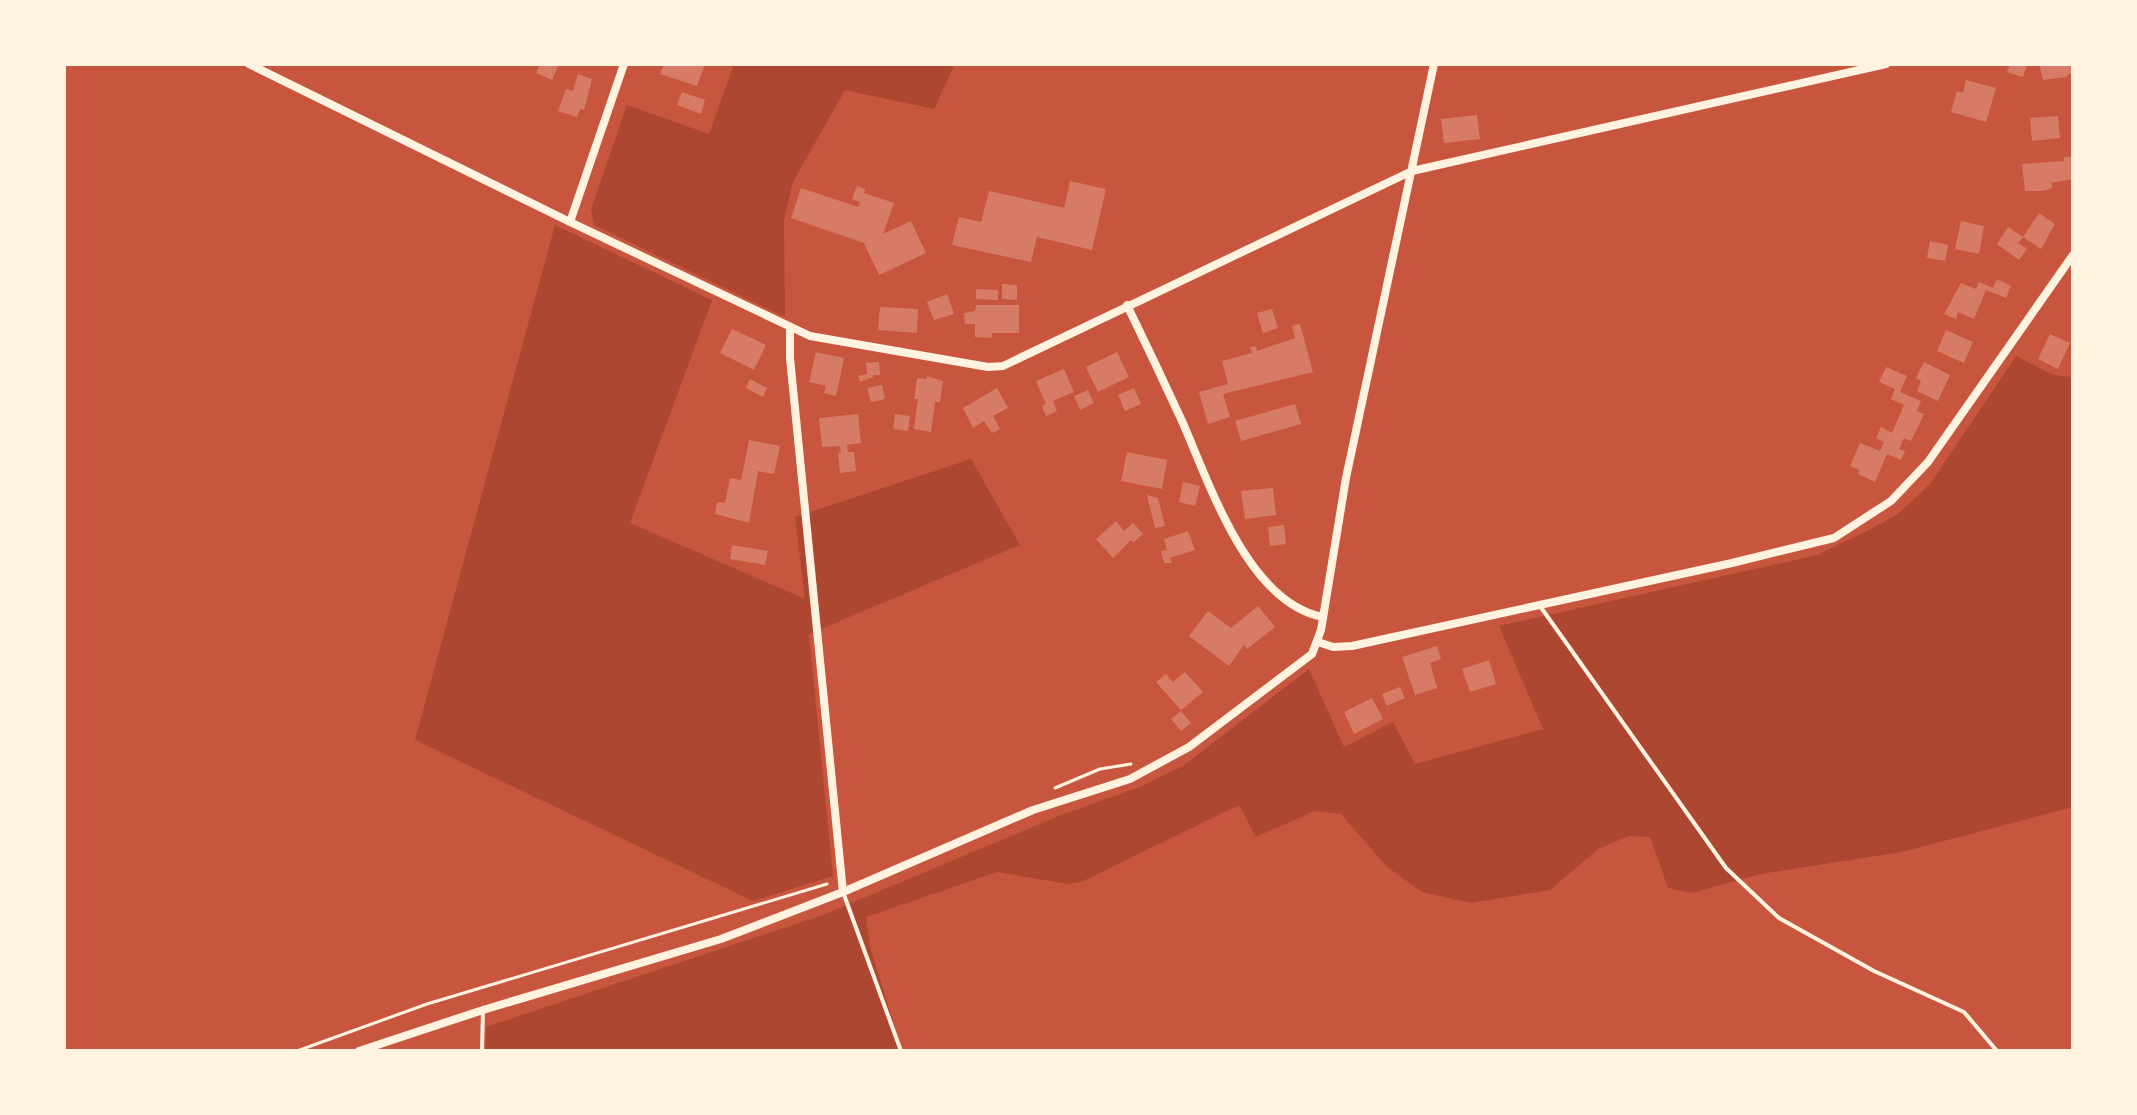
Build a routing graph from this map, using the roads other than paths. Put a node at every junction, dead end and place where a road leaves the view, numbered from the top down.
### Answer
1 (249, 64) edge
2 (624, 64) edge
3 (1434, 64) edge
4 (1886, 64) edge
5 (1412, 171) junction
6 (570, 222) junction
7 (2073, 255) edge
8 (1127, 305) junction
9 (790, 328) junction
10 (1539, 604) junction
11 (1323, 617) junction
12 (1318, 642) junction
13 (843, 892) junction
14 (483, 1010) junction
15 (359, 1051) edge
16 (482, 1051) edge
17 (901, 1051) edge
18 (1997, 1051) edge

1 - 6 street
2 - 6 street
3 - 5 street
4 - 5 street
5 - 8 street
5 - 11 street
6 - 9 street
7 - 10 street
8 - 9 street
8 - 11 street
9 - 13 street
10 - 12 street
10 - 18 lane
11 - 12 street
12 - 13 street
13 - 14 street
13 - 17 lane
14 - 15 street
14 - 16 lane

